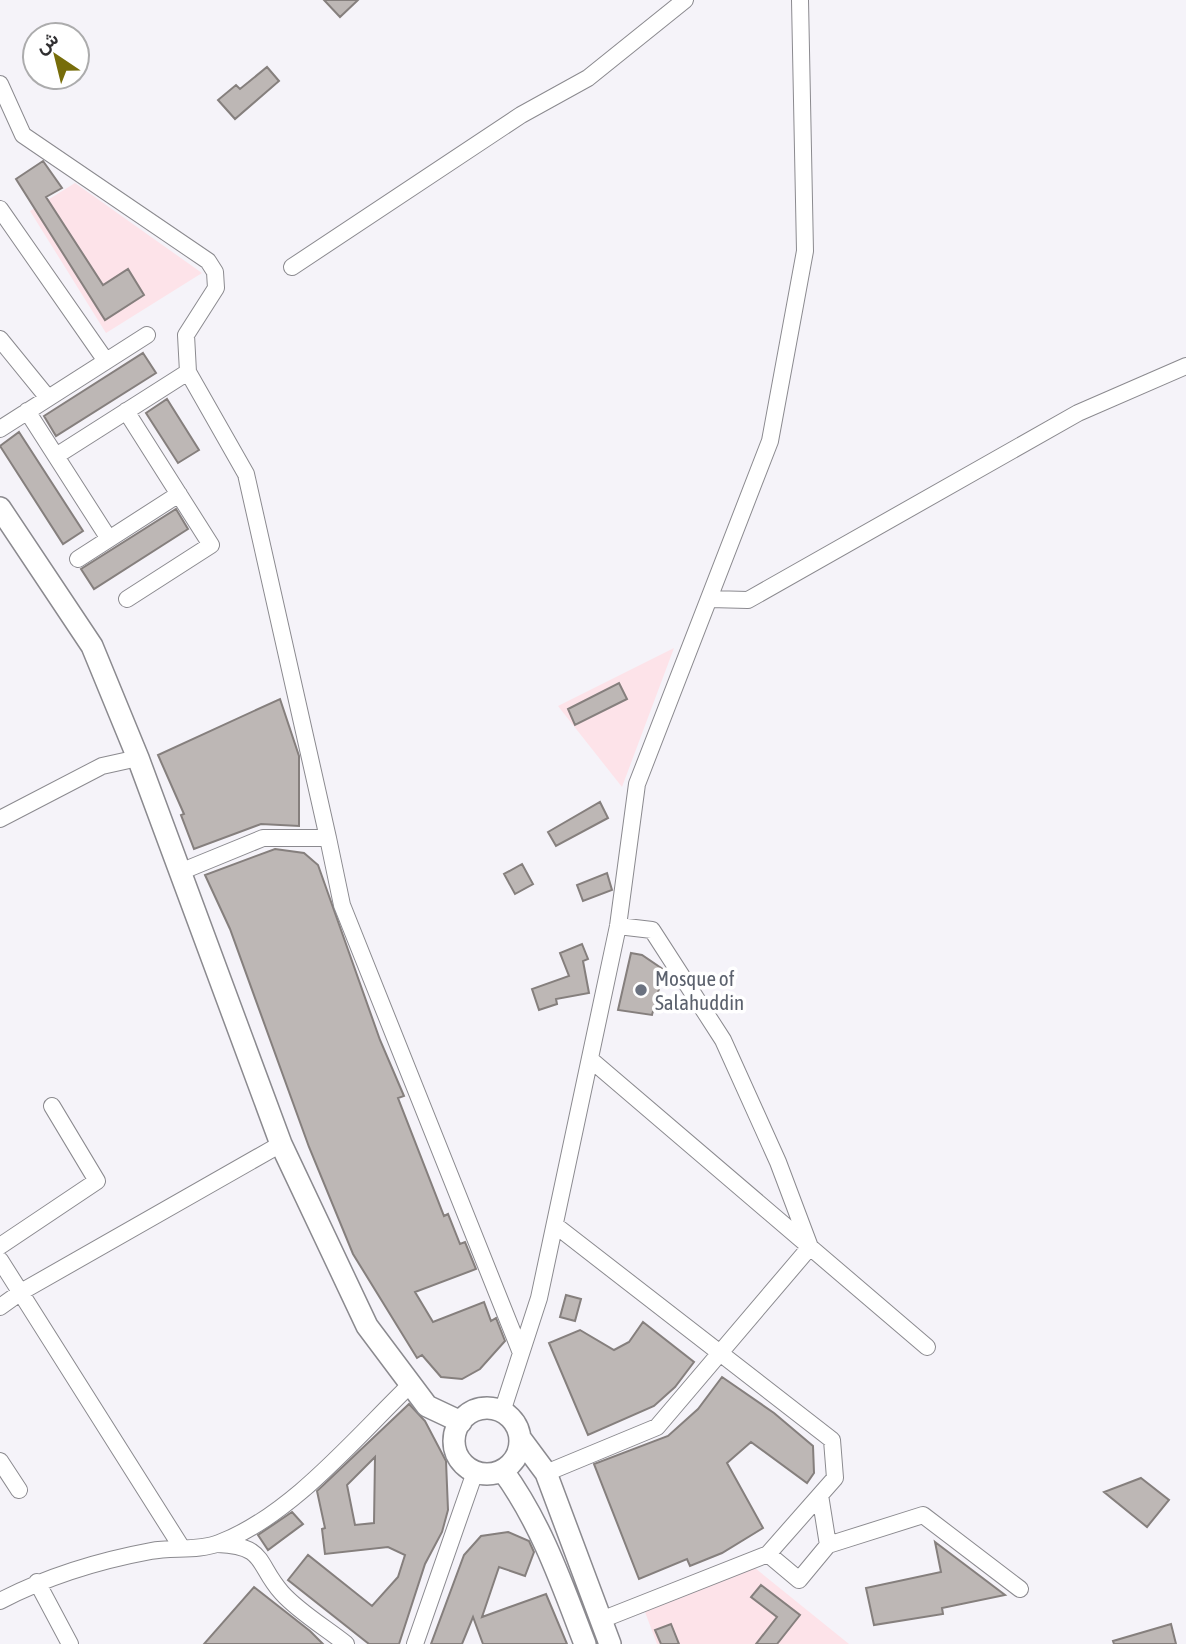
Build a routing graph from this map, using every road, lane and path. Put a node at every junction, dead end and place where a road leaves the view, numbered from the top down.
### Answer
1 (685, 0) edge
2 (800, 0) edge
3 (0, 84) edge
4 (0, 209) edge
5 (292, 267) dead end
6 (147, 335) dead end
7 (0, 339) edge
8 (106, 361) junction
9 (1186, 366) edge
10 (188, 372) junction
11 (48, 398) junction
12 (27, 411) junction
13 (126, 411) junction
14 (0, 429) edge
15 (56, 456) junction
16 (179, 495) junction
17 (0, 508) edge
18 (109, 539) junction
19 (78, 559) dead end
20 (127, 599) dead end
21 (710, 599) junction
22 (138, 758) junction
23 (0, 819) edge
24 (328, 838) junction
25 (180, 872) junction
26 (618, 926) junction
27 (590, 1059) junction
28 (52, 1106) dead end
29 (281, 1144) junction
30 (555, 1225) junction
31 (0, 1246) edge
32 (810, 1247) junction
33 (0, 1260) edge
34 (21, 1292) junction
35 (0, 1307) edge
36 (927, 1347) dead end
37 (521, 1353) junction
38 (720, 1353) junction
39 (411, 1384) junction
40 (502, 1412) junction
41 (461, 1422) junction
42 (520, 1438) junction
43 (0, 1461) edge
44 (503, 1471) junction
45 (475, 1472) junction
46 (546, 1473) junction
47 (19, 1490) dead end
48 (820, 1495) junction
49 (218, 1544) junction
50 (828, 1545) junction
51 (182, 1548) junction
52 (768, 1554) junction
53 (37, 1582) junction
54 (1020, 1589) dead end
55 (0, 1601) edge
56 (601, 1620) junction
57 (71, 1644) edge
58 (346, 1644) edge
59 (415, 1644) edge
60 (585, 1644) edge
61 (610, 1644) edge

1 - 5 street
2 - 21 street
3 - 10 street
4 - 8 street
6 - 8 street
7 - 11 street
8 - 11 street
9 - 21 street
10 - 13 street
10 - 24 street
11 - 12 street
12 - 14 street
12 - 15 street
13 - 15 street
13 - 16 street
15 - 18 street
16 - 18 street
16 - 20 street
17 - 22 street
18 - 19 street
21 - 26 street
22 - 23 street
22 - 25 street
24 - 25 street
24 - 37 street
25 - 29 street
26 - 27 street
26 - 32 street
27 - 30 street
27 - 32 street
28 - 31 street
29 - 34 street
29 - 39 street
30 - 37 street
30 - 38 street
32 - 36 street
32 - 38 street
33 - 34 street
34 - 35 street
34 - 51 street
37 - 40 street
38 - 46 street
38 - 48 street
39 - 41 street
39 - 49 street
40 - 41 street
40 - 42 street
41 - 45 street
42 - 44 street
42 - 46 street
43 - 47 street
44 - 45 street
44 - 60 street
45 - 59 street
46 - 56 street
48 - 50 street
48 - 52 street
49 - 51 street
49 - 58 street
50 - 52 street
50 - 54 street
51 - 53 street
52 - 56 street
53 - 55 street
53 - 57 street
56 - 61 street

